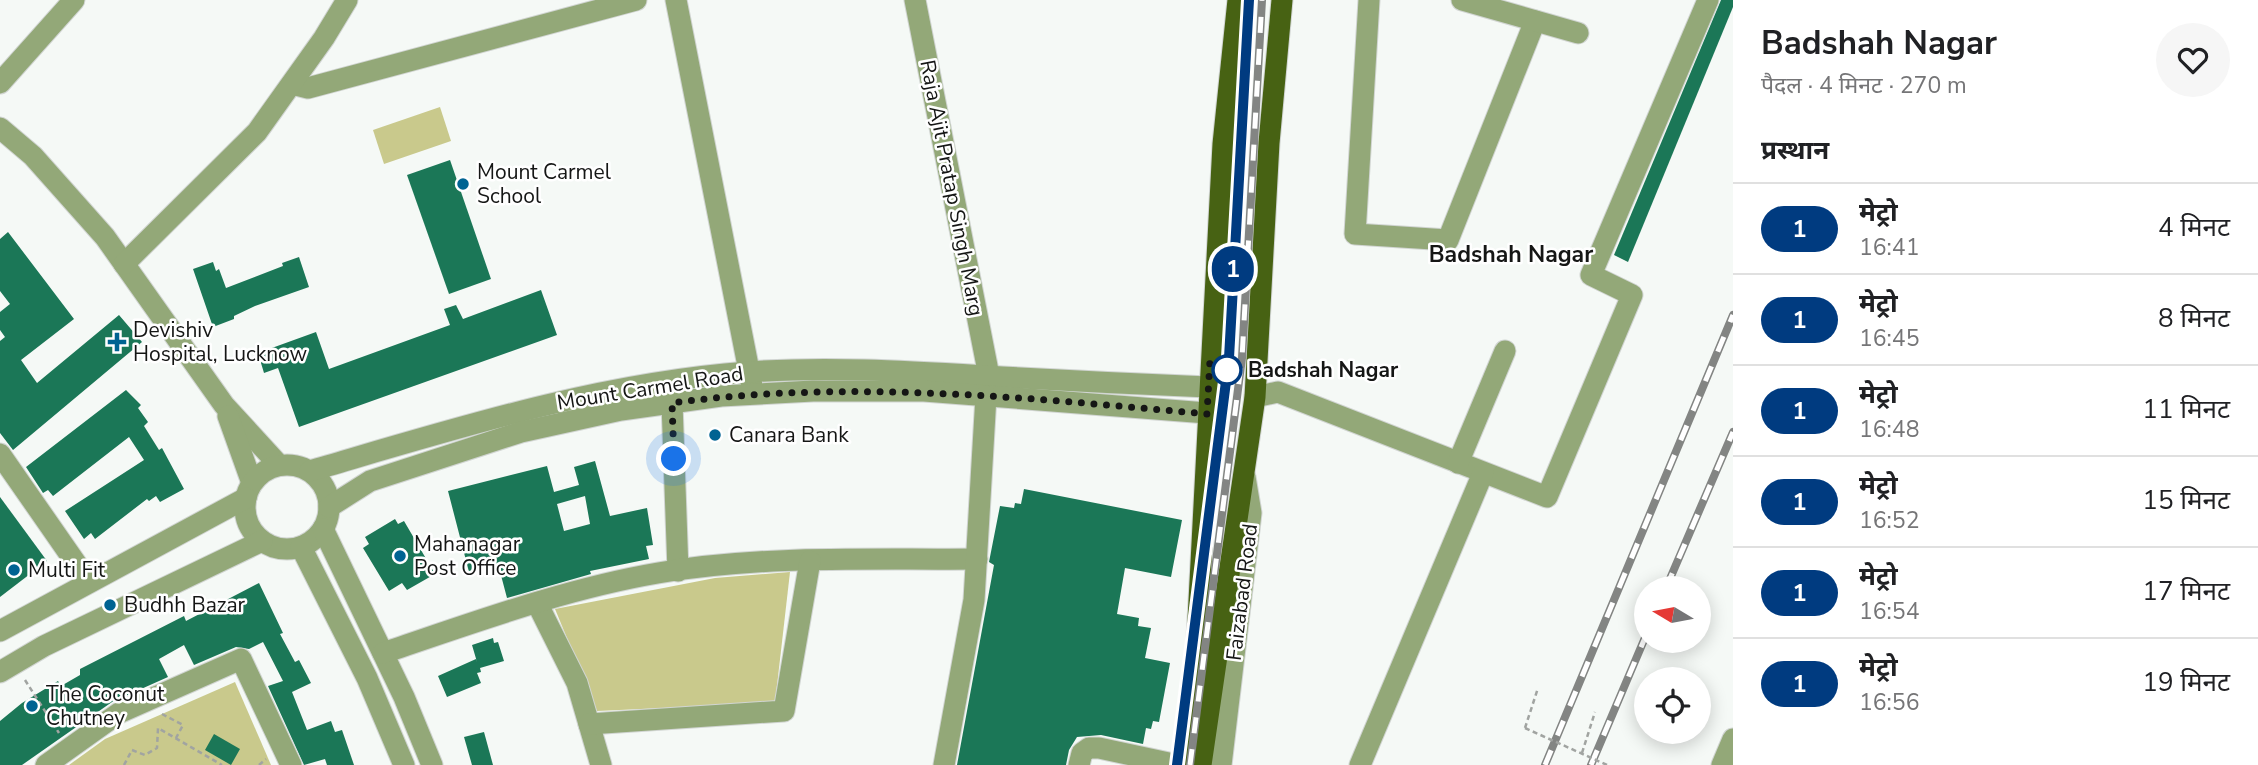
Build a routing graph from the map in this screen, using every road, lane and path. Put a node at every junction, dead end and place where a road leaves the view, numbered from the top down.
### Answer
1 (74, 0) edge
2 (348, 0) edge
3 (636, 0) edge
4 (676, 0) edge
5 (915, 0) edge
6 (1238, 0) edge
7 (1282, 0) edge
8 (1369, 0) edge
9 (1462, 0) edge
10 (1708, 0) edge
11 (1491, 4) edge
12 (1535, 21) junction
13 (1578, 33) dead end
14 (0, 83) edge
15 (292, 84) junction
16 (0, 128) edge
17 (124, 264) junction
18 (1505, 352) dead end
19 (749, 372) junction
20 (988, 386) junction
21 (1208, 387) junction
22 (754, 395) junction
23 (1255, 397) junction
24 (672, 403) junction
25 (223, 405) junction
26 (1207, 414) junction
27 (0, 453) edge
28 (1458, 463) junction
29 (279, 465) junction
30 (310, 471) junction
31 (1483, 472) junction
32 (1245, 475) junction
33 (249, 490) junction
34 (329, 507) junction
35 (323, 529) junction
36 (262, 541) junction
37 (301, 547) junction
38 (977, 559) junction
39 (810, 561) junction
40 (678, 571) junction
41 (89, 582) junction
42 (537, 603) junction
43 (0, 631) edge
44 (383, 653) junction
45 (7, 668) edge
46 (1538, 688) dead end
47 (1595, 712) dead end
48 (589, 724) junction
49 (183, 725) dead end
50 (176, 738) junction
51 (1733, 739) edge
52 (68, 748) junction
53 (1582, 753) junction
54 (214, 763) edge
55 (46, 765) edge
56 (124, 765) edge
57 (222, 765) edge
58 (291, 765) edge
59 (404, 765) edge
60 (432, 765) edge
61 (601, 765) edge
62 (944, 765) edge
63 (1079, 765) edge
64 (1181, 765) edge
65 (1201, 765) edge
66 (1222, 765) edge
67 (1360, 765) edge
68 (1607, 765) edge
69 (1722, 765) edge

1 - 14 street
2 - 15 street
3 - 15 street
4 - 19 street
5 - 20 street, Raja Ajit Pratap Singh Marg
6 - 21 main road, Faizabad Road
7 - 23 main road, Faizabad Road
8 - 12 street
9 - 11 street
10 - 31 street
11 - 12 street
12 - 13 street
15 - 17 street
16 - 17 street
17 - 25 street
18 - 28 street
19 - 20 street, Mount Carmel Road
19 - 22 street
19 - 30 street, Mount Carmel Road
20 - 21 street, Mount Carmel Road
20 - 22 street
20 - 26 street
20 - 38 street, Raja Ajit Pratap Singh Marg
21 - 26 main road, Faizabad Road
22 - 24 street
23 - 28 street
23 - 32 main road, Faizabad Road
24 - 34 street
24 - 40 street
25 - 29 street
25 - 33 street
26 - 64 main road, Faizabad Road
27 - 41 street
28 - 31 street
29 - 30 street
29 - 33 street
30 - 34 street
31 - 67 street
32 - 65 main road
32 - 66 street, Faizabad Road
33 - 36 street
33 - 41 street
34 - 35 street
35 - 37 street
35 - 44 street
36 - 37 street
36 - 45 street
37 - 59 street
38 - 39 street
38 - 62 street, Raja Ajit Pratap Singh Marg
39 - 40 street
39 - 48 street
40 - 42 street
41 - 43 street
42 - 44 street
42 - 48 street
44 - 60 street
45 - 52 path
46 - 53 path, bridge
47 - 53 path
48 - 61 street
49 - 50 path
50 - 54 path
50 - 56 path
51 - 69 street
52 - 55 street
52 - 58 street
53 - 68 path, bridge
54 - 57 path
63 - 64 street

